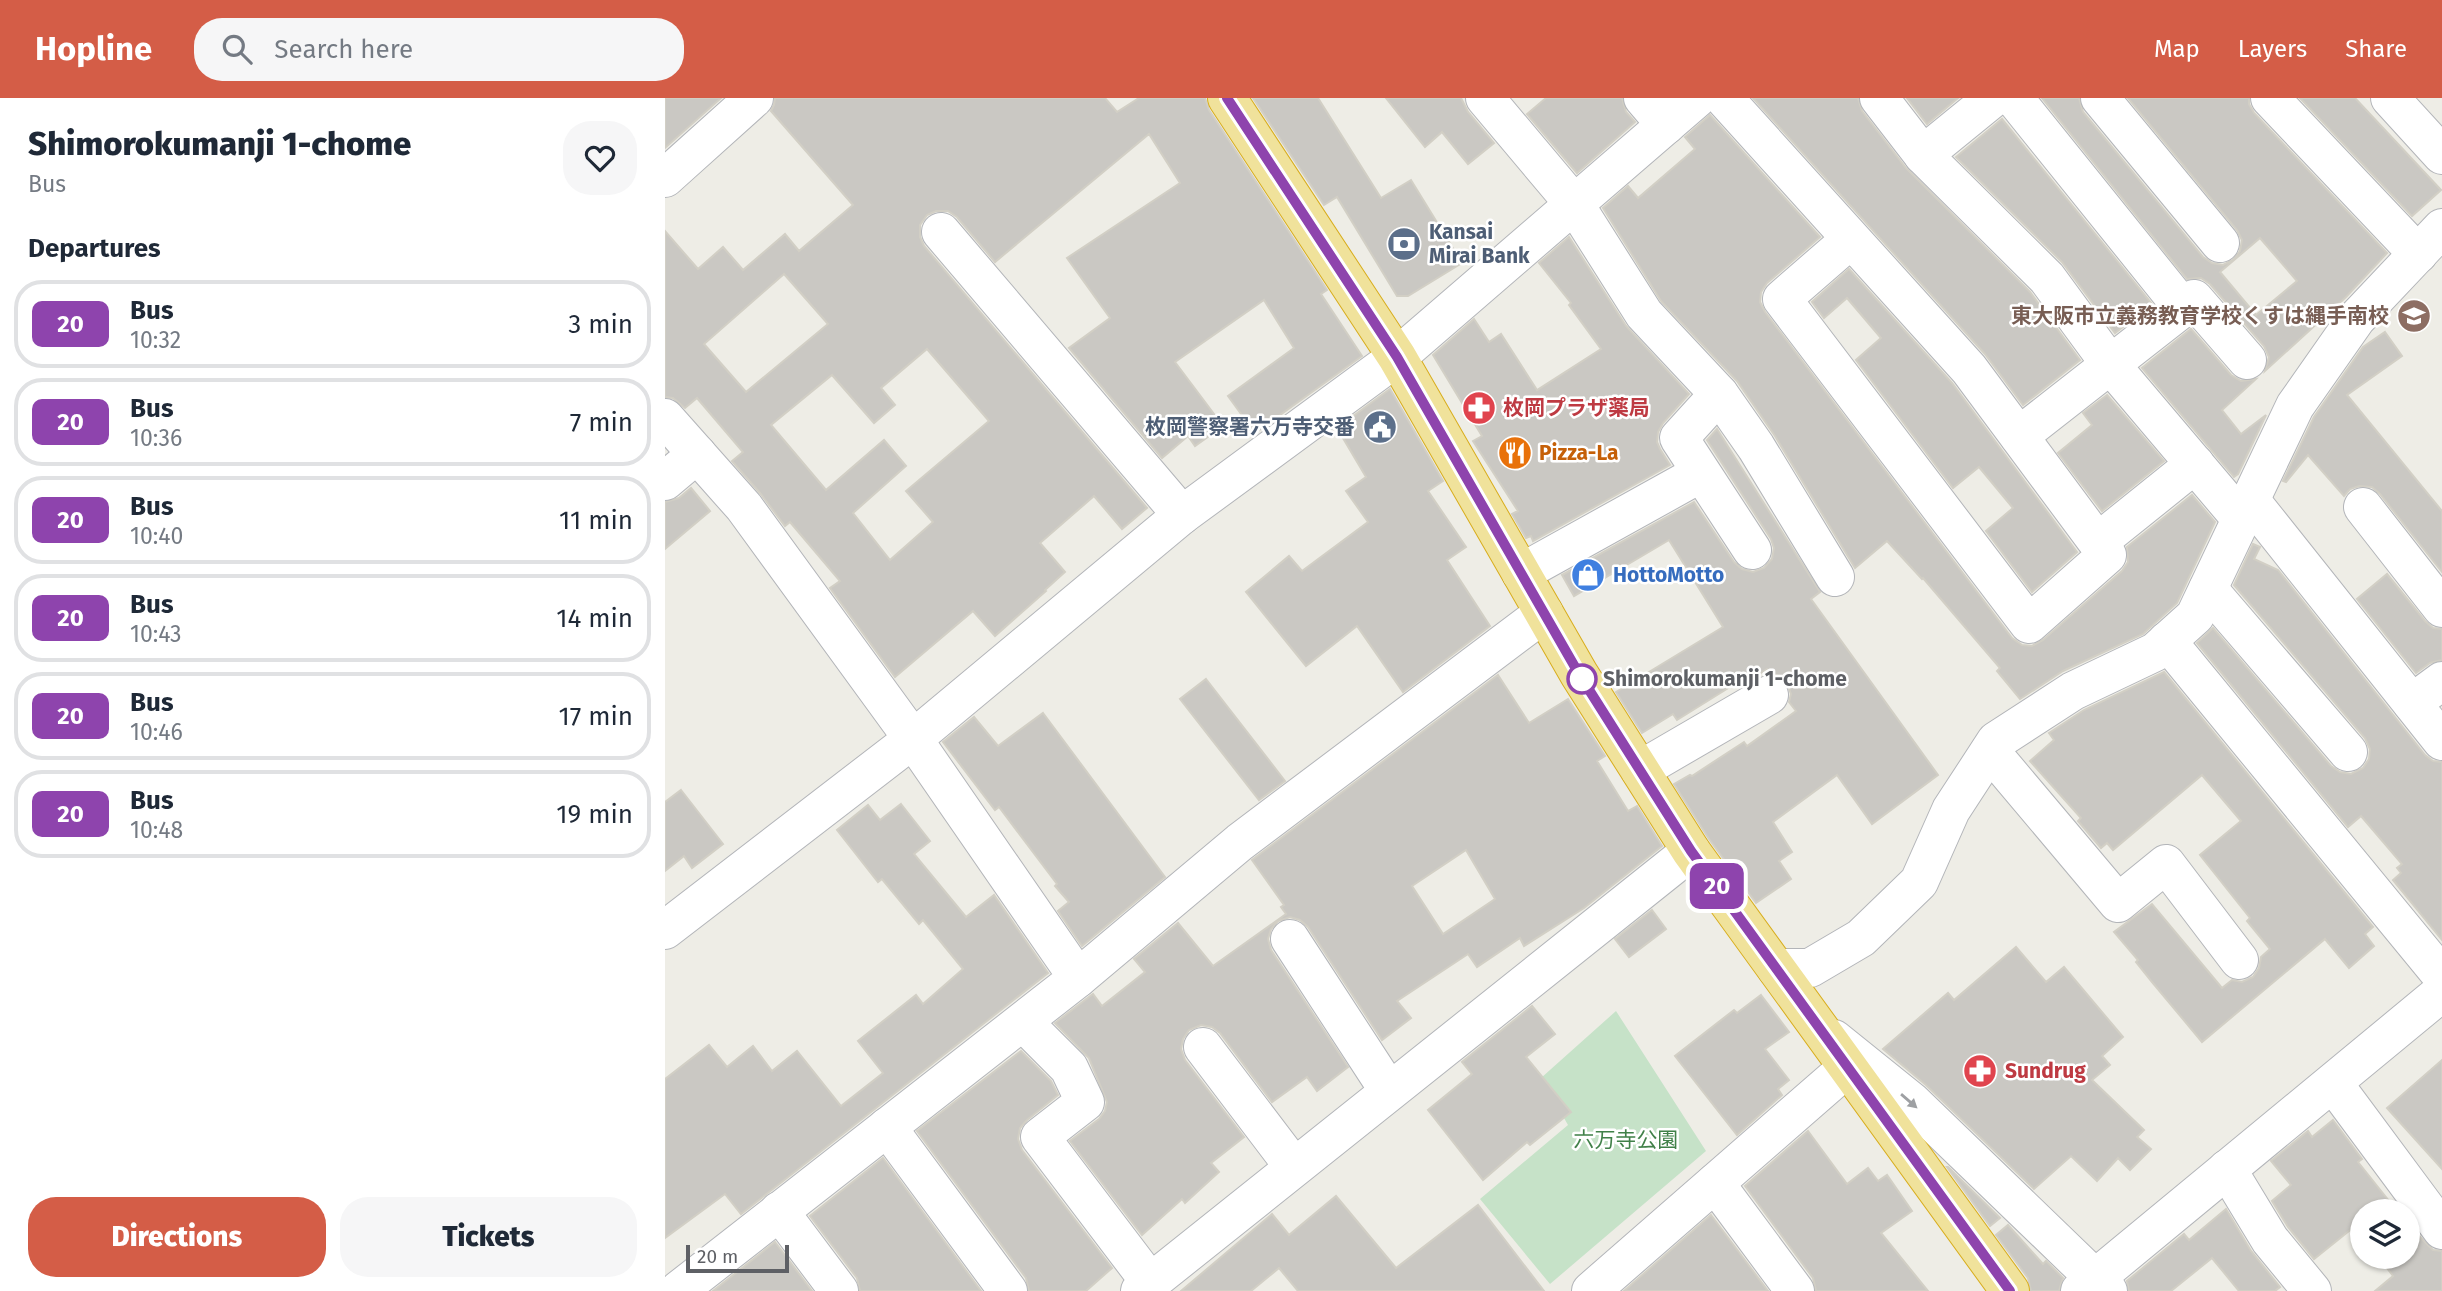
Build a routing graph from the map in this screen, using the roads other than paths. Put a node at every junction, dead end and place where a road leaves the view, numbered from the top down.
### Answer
1 (754, 98) edge
2 (1227, 98) edge
3 (1485, 98) edge
4 (1697, 98) edge
5 (1724, 98) edge
6 (1879, 98) edge
7 (1993, 98) edge
8 (2014, 98) edge
9 (2099, 98) edge
10 (2270, 98) edge
11 (2390, 98) edge
12 (1655, 111) edge
13 (1923, 155) junction
14 (2442, 155) edge
15 (665, 177) edge
16 (1575, 205) junction
17 (941, 232) dead end
18 (1851, 239) junction
19 (2430, 241) edge
20 (2220, 243) dead end
21 (2183, 309) junction
22 (1397, 357) junction
23 (2247, 360) dead end
24 (2110, 364) junction
25 (1719, 394) junction
26 (665, 418) edge
27 (2019, 436) junction
28 (697, 454) junction
29 (2195, 464) junction
30 (1701, 472) junction
31 (665, 481) edge
32 (2363, 508) dead end
33 (2247, 510) junction
34 (1182, 515) junction
35 (2098, 542) junction
36 (1752, 550) dead end
37 (1521, 573) junction
38 (1835, 577) dead end
39 (2208, 589) junction
40 (2442, 608) edge
41 (1544, 613) junction
42 (2167, 641) junction
43 (2442, 681) edge
44 (1769, 695) dead end
45 (2412, 704) junction
46 (913, 739) junction
47 (2442, 741) edge
48 (1990, 751) junction
49 (2348, 752) dead end
50 (1640, 769) junction
51 (1691, 851) junction
52 (665, 930) edge
53 (1290, 939) dead end
54 (2239, 960) dead end
55 (1776, 968) junction
56 (2442, 976) edge
57 (1078, 978) junction
58 (2442, 992) edge
59 (1023, 1022) junction
60 (1819, 1027) junction
61 (1203, 1048) dead end
62 (1848, 1067) junction
63 (2333, 1083) junction
64 (1389, 1091) junction
65 (887, 1127) junction
66 (1294, 1167) junction
67 (2227, 1169) junction
68 (1715, 1183) junction
69 (779, 1211) junction
70 (2442, 1230) edge
71 (665, 1270) edge
72 (2094, 1286) edge
73 (1145, 1287) edge
74 (679, 1291) edge
75 (839, 1291) edge
76 (1008, 1291) edge
77 (1591, 1291) edge
78 (1795, 1291) edge
79 (2010, 1291) edge
80 (2312, 1291) edge

1 - 15 street
2 - 22 highway
3 - 16 street
4 - 12 street
5 - 18 street
6 - 13 street
7 - 13 street
8 - 21 street
9 - 20 street
10 - 19 street
11 - 14 street
12 - 16 street
13 - 24 street
16 - 22 street
16 - 25 street
17 - 34 street
18 - 27 street
18 - 35 street
19 - 33 street
21 - 23 street
21 - 24 street
22 - 34 street
22 - 37 highway
24 - 27 street
24 - 29 street
25 - 30 street
25 - 38 street
26 - 28 street
27 - 35 street
28 - 31 street
28 - 46 street
29 - 33 street
29 - 35 street
30 - 36 street
30 - 37 street
32 - 40 street
33 - 39 street
33 - 45 street
34 - 46 street
37 - 41 highway
39 - 42 street
39 - 49 street
41 - 50 highway
41 - 57 street
42 - 48 street
42 - 56 street
43 - 45 street
44 - 50 street
45 - 47 street
46 - 52 street
46 - 57 street
48 - 54 street
48 - 55 street
50 - 51 highway
51 - 55 highway
51 - 64 street
53 - 64 street
55 - 60 highway
57 - 59 street
58 - 63 street
59 - 65 street
59 - 73 street
60 - 62 highway
60 -> 72 street
61 - 66 street
62 - 68 street
62 - 79 highway
63 - 67 street
63 - 70 street
64 - 66 street
65 - 69 street
65 - 76 street
66 - 73 street
67 - 72 street
67 - 80 street
68 - 77 street
68 - 78 street
69 - 74 street
69 - 75 street
71 - 74 street

